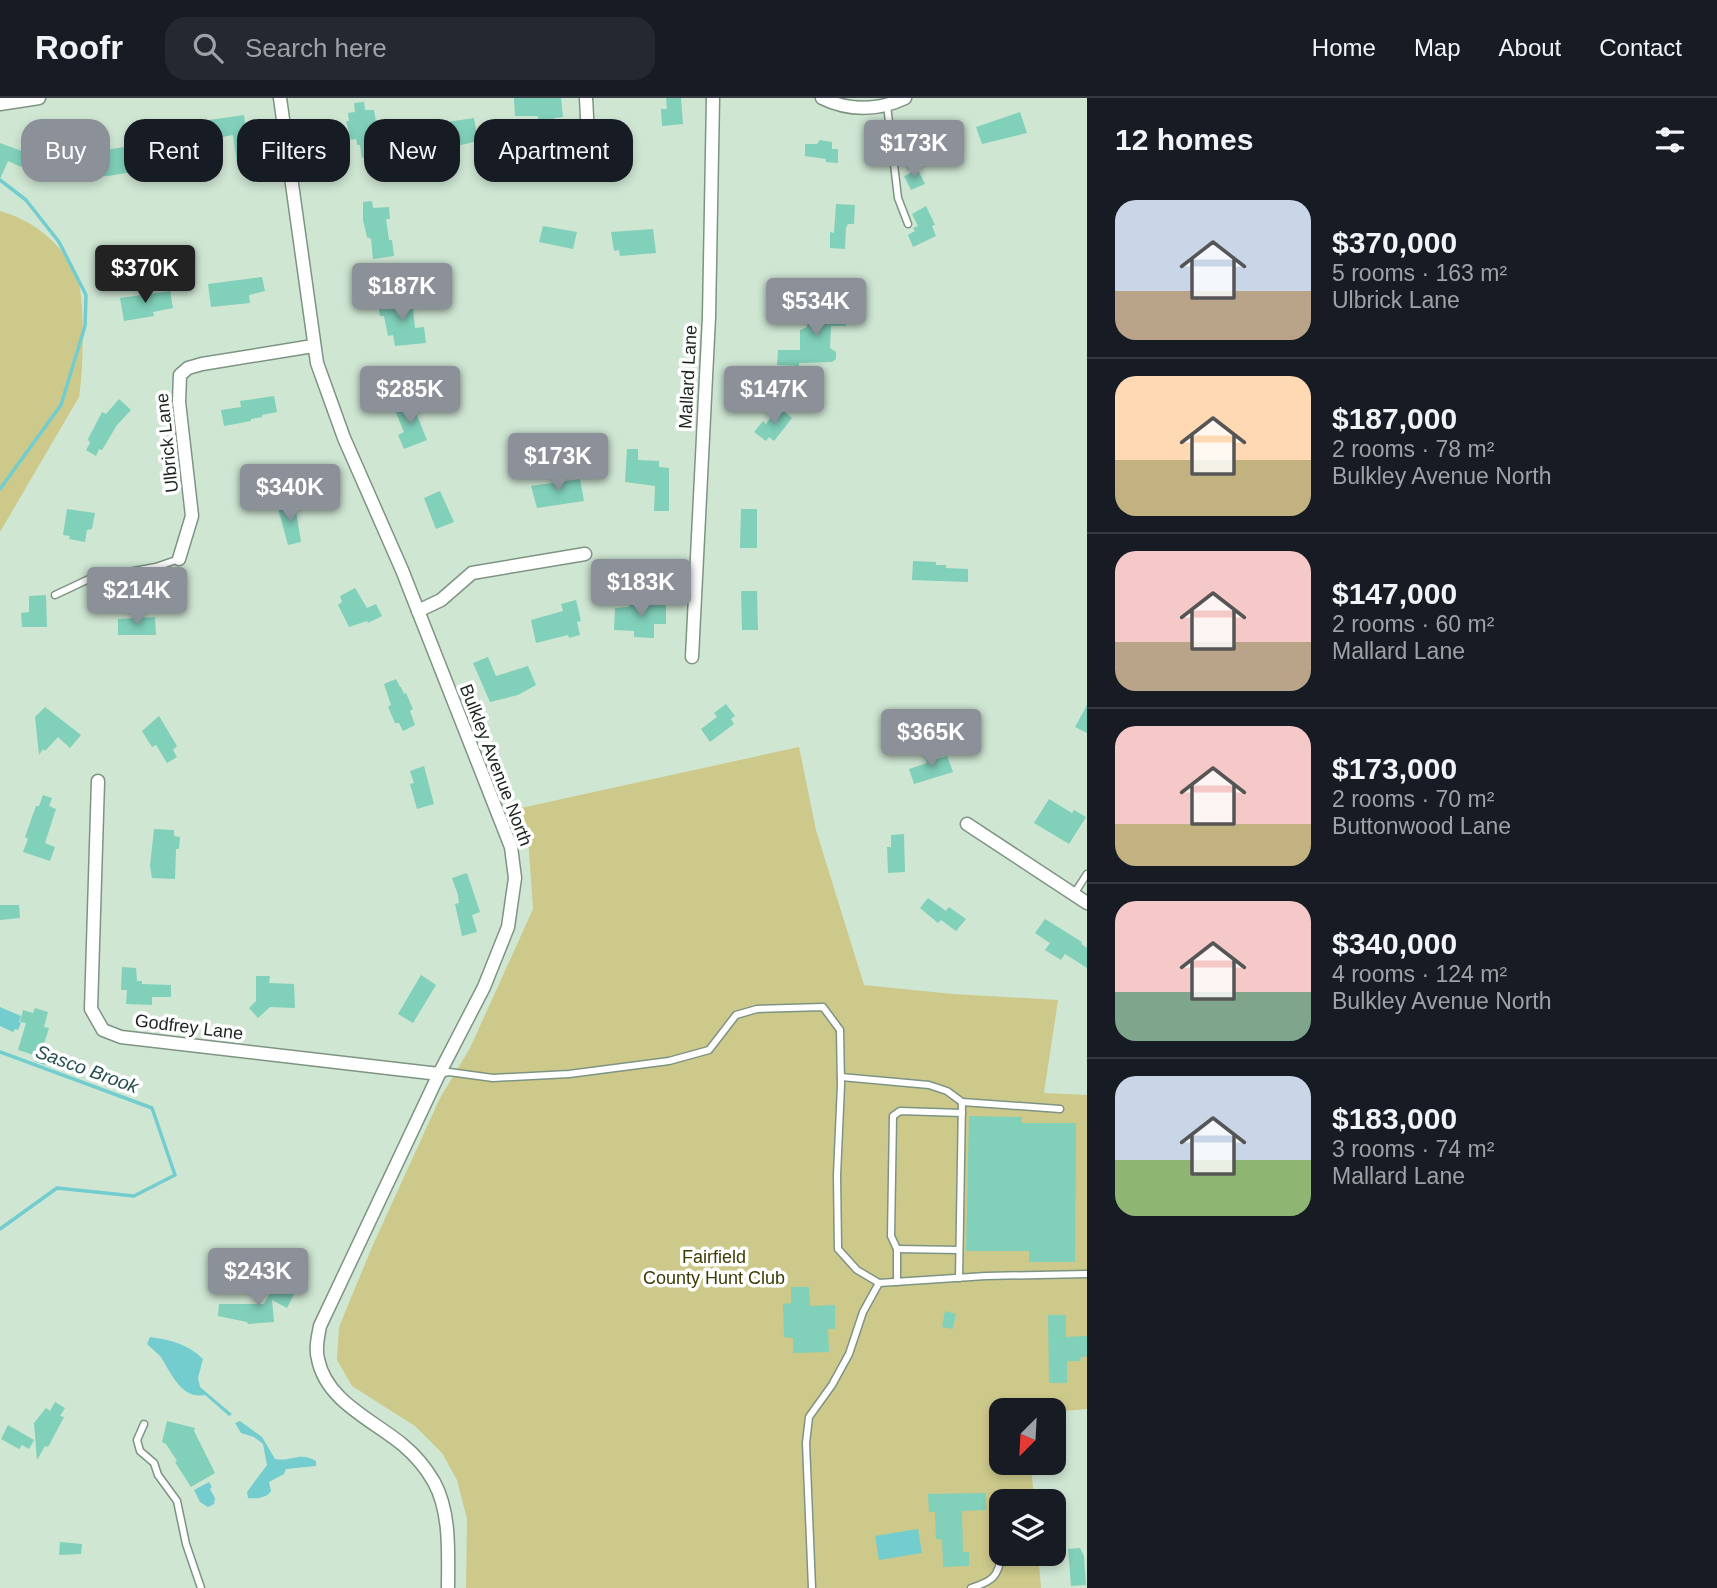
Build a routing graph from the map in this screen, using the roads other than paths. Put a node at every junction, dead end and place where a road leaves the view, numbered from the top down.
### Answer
1 (39, 98) edge
2 (280, 98) edge
3 (586, 98) edge
4 (713, 98) edge
5 (822, 98) edge
6 (905, 98) edge
7 (0, 104) edge
8 (887, 105) junction
9 (587, 119) edge
10 (908, 224) dead end
11 (313, 346) junction
12 (586, 554) dead end
13 (179, 559) joint
14 (55, 595) dead end
15 (418, 611) junction
16 (692, 657) dead end
17 (98, 780) dead end
18 (967, 824) dead end
19 (1087, 874) edge
20 (1074, 894) junction
21 (1087, 902) edge
22 (439, 1074) junction
23 (841, 1077) junction
24 (962, 1102) junction
25 (1060, 1109) dead end
26 (962, 1114) junction
27 (897, 1249) junction
28 (959, 1250) junction
29 (1087, 1274) edge
30 (959, 1278) junction
31 (897, 1282) junction
32 (879, 1283) junction
33 (144, 1423) dead end
34 (1000, 1566) edge
35 (201, 1588) edge
36 (448, 1588) edge
37 (812, 1588) edge
38 (971, 1588) edge

1 - 7 street
2 - 11 street, Bulkley Avenue North
3 - 9 street
4 - 16 street, Mallard Lane
5 - 8 street
6 - 8 street
8 - 10 lane
11 - 13 street, Ulbrick Lane
11 - 15 street, Bulkley Avenue North
12 - 15 street
13 - 14 lane
15 - 22 street, Bulkley Avenue North
17 - 22 street, Godfrey Lane
18 - 20 street
19 - 20 lane
20 - 21 street
22 - 23 lane
22 - 36 street, Bulkley Avenue North
23 - 24 lane
23 - 32 lane
24 - 25 lane
24 - 26 lane
26 - 27 lane
26 - 28 lane
27 - 28 lane
27 - 31 lane
28 - 30 lane
29 - 30 lane
30 - 31 lane
31 - 32 lane
32 - 37 lane
33 - 35 lane
34 - 38 lane

